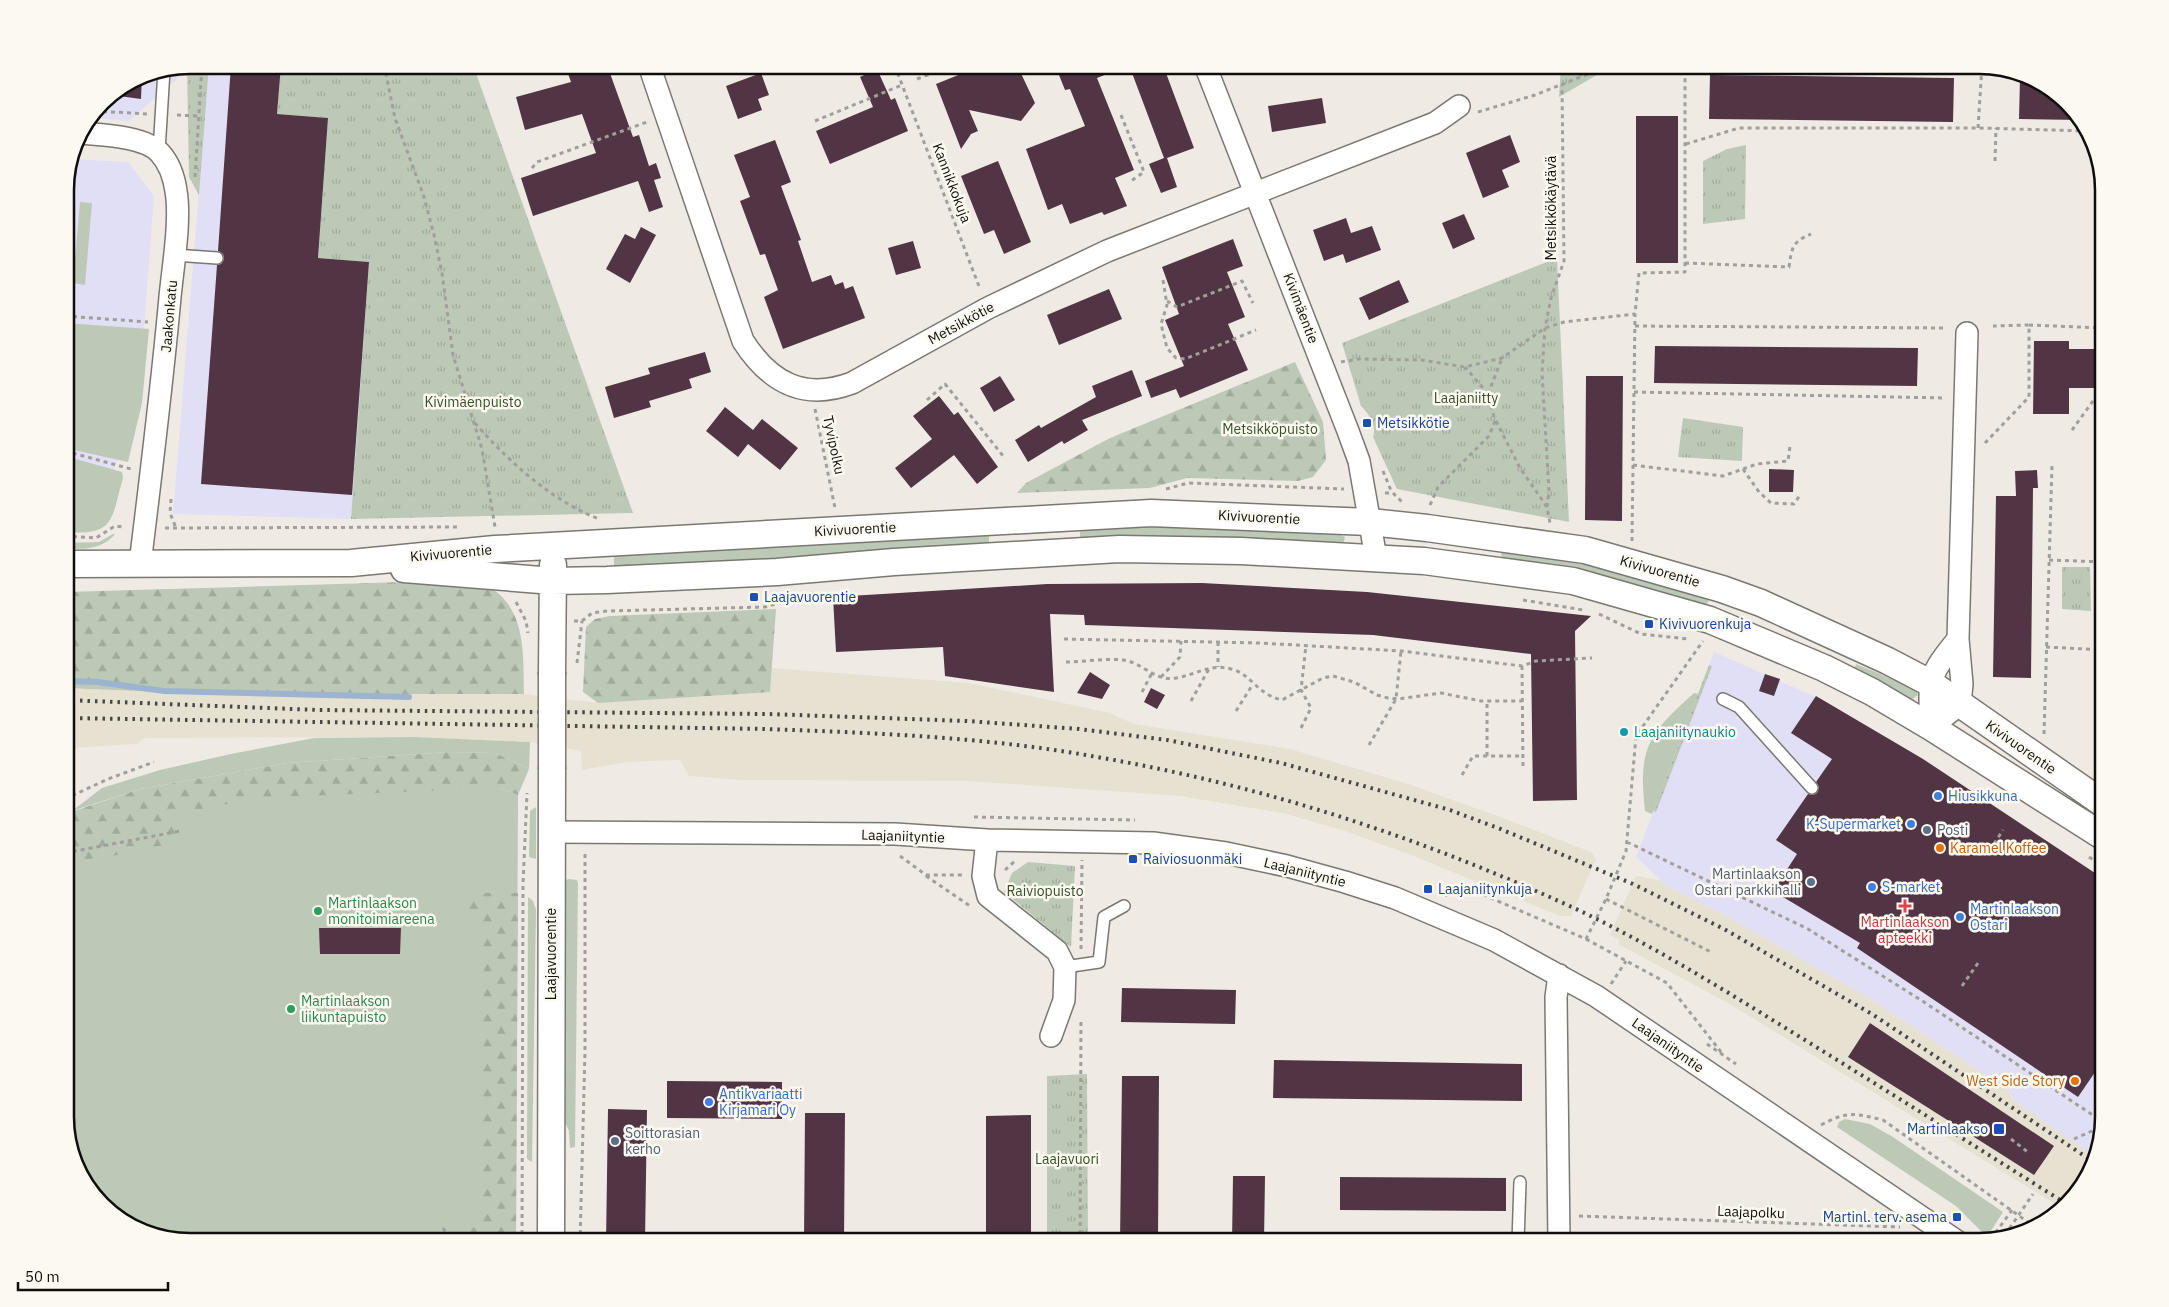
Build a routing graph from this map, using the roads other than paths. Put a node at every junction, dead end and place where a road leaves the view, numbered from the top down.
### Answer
1 (652, 74) edge
2 (1209, 74) edge
3 (164, 77) edge
4 (1459, 106) road end
5 (88, 134) edge
6 (158, 151) junction
7 (1256, 193) junction
8 (174, 255) junction
9 (217, 258) dead end
10 (1957, 331) road end
11 (1370, 522) junction
12 (553, 546) junction
13 (1376, 558) junction
14 (351, 563) junction
15 (74, 564) edge
16 (140, 564) junction
17 (553, 581) junction
18 (1958, 639) junction
19 (1930, 683) junction
20 (1723, 699) dead end
21 (1960, 704) junction
22 (1931, 727) junction
23 (1812, 788) dead end
24 (2095, 798) edge
25 (552, 832) junction
26 (987, 840) junction
27 (2095, 845) edge
28 (1124, 906) dead end
29 (1073, 966) junction
30 (1559, 975) junction
31 (1051, 1036) dead end
32 (1520, 1182) dead end
33 (551, 1233) edge
34 (1518, 1233) edge
35 (1558, 1233) edge
36 (1957, 1233) edge

1 - 7 street, Metsikkötie
2 - 7 street, Kivimäentie
3 - 6 lane
4 - 7 street, Metsikkötie
5 - 6 street
6 - 8 street, Jaakonkatu
7 - 11 street, Kivimäentie
8 - 9 lane
8 - 16 street, Jaakonkatu
10 - 18 street
11 - 12 street, Kivivuorentie
11 - 13 street, Kivimäentie
11 - 19 street, Kivivuorentie
12 - 14 street, Kivivuorentie
12 - 17 street, Laajavuorentie
13 - 17 street, Kivivuorentie
13 - 22 street, Kivivuorentie
14 - 16 street, Kivivuorentie
14 - 17 street, Kivivuorentie
15 - 16 street, Kivivuorentie
17 - 25 street, Laajavuorentie, bridge
18 - 19 street
18 - 21 street
19 - 21 street, Kivivuorentie
19 - 22 street
20 - 23 lane
21 - 22 street
21 - 24 street, Kivivuorentie
22 - 27 street, Kivivuorentie
25 - 26 street, Laajaniityntie
25 - 33 street, Laajavuorentie
26 - 29 street
26 - 30 street, Laajaniityntie
28 - 29 lane
29 - 31 street
30 - 35 street
30 - 36 street, Laajaniityntie
32 - 34 lane

